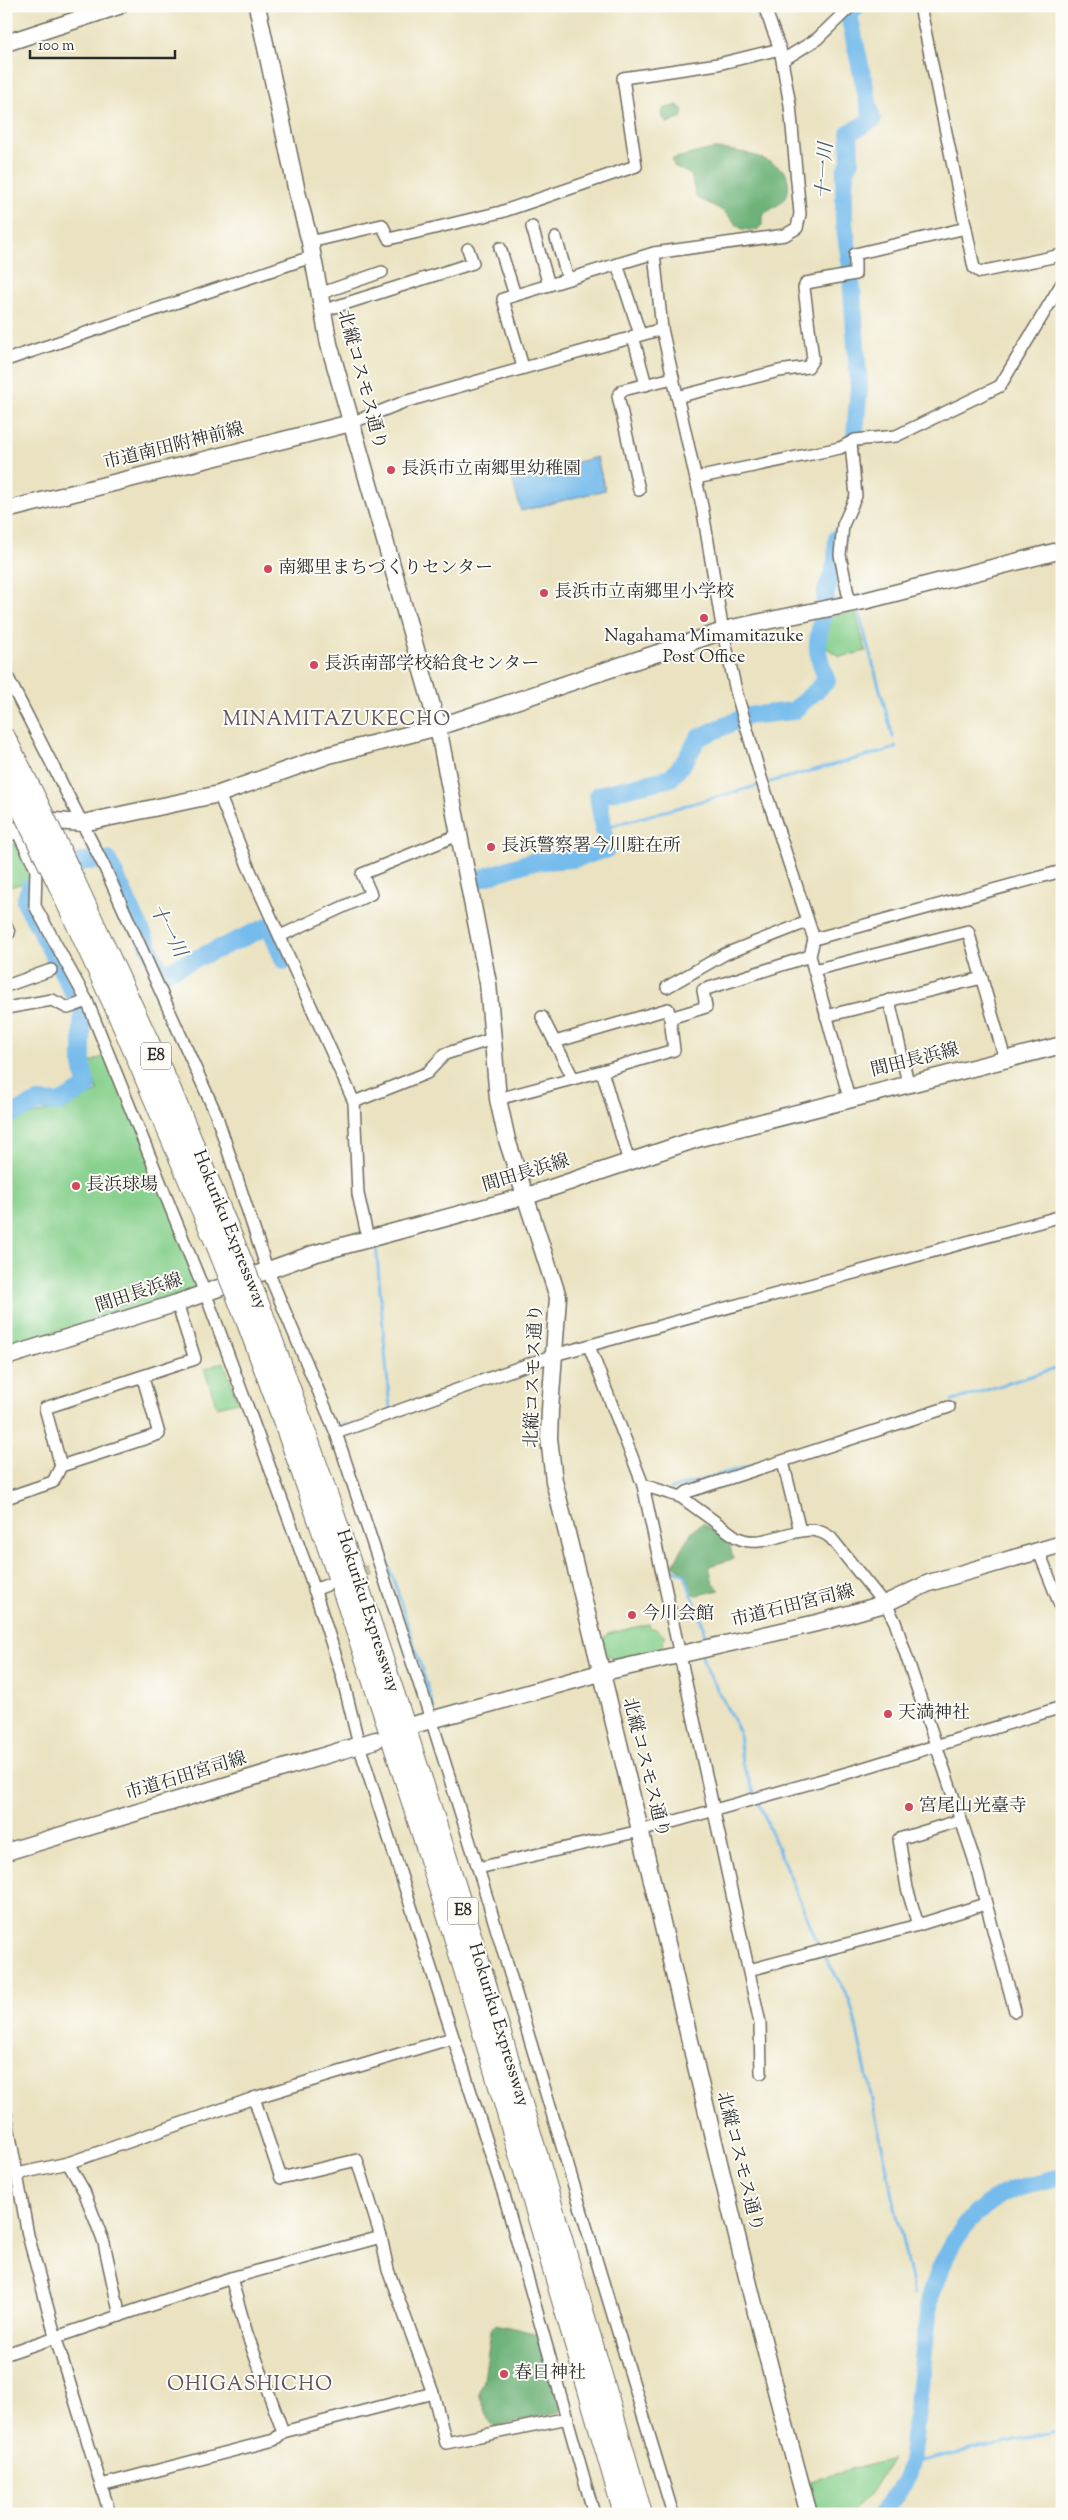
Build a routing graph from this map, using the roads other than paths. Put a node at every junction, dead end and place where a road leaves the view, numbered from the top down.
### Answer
1 (119, 6) edge
2 (257, 6) edge
3 (764, 6) edge
4 (851, 6) edge
5 (920, 6) edge
6 (6, 43) edge
7 (781, 54) junction
8 (532, 227) dead end
9 (966, 228) junction
10 (556, 238) dead end
11 (500, 248) dead end
12 (468, 249) dead end
13 (311, 250) junction
14 (654, 253) junction
15 (1062, 255) edge
16 (617, 264) junction
17 (382, 272) dead end
18 (568, 279) junction
19 (1062, 283) edge
20 (548, 285) junction
21 (319, 294) junction
22 (515, 295) junction
23 (322, 311) junction
24 (662, 328) junction
25 (636, 335) junction
26 (6, 360) edge
27 (523, 367) junction
28 (673, 378) junction
29 (646, 384) junction
30 (677, 397) junction
31 (352, 424) junction
32 (851, 443) junction
33 (696, 478) junction
34 (640, 490) dead end
35 (6, 510) edge
36 (1062, 550) edge
37 (850, 604) junction
38 (723, 632) junction
39 (6, 674) edge
40 (438, 727) junction
41 (6, 739) edge
42 (6, 778) edge
43 (219, 794) junction
44 (29, 805) junction
45 (83, 823) junction
46 (11, 831) edge
47 (458, 835) junction
48 (1062, 871) edge
49 (807, 922) junction
50 (6, 925) edge
51 (6, 934) edge
52 (280, 936) junction
53 (814, 939) junction
54 (810, 956) junction
55 (51, 970) dead end
56 (814, 970) junction
57 (982, 978) junction
58 (6, 986) edge
59 (667, 987) dead end
60 (889, 1000) junction
61 (82, 1003) junction
62 (6, 1008) edge
63 (826, 1016) junction
64 (542, 1017) dead end
65 (670, 1018) junction
66 (492, 1039) junction
67 (555, 1042) junction
68 (1062, 1045) edge
69 (1006, 1059) junction
70 (602, 1071) junction
71 (573, 1078) junction
72 (908, 1084) junction
73 (498, 1098) junction
74 (849, 1098) junction
75 (354, 1102) junction
76 (629, 1162) junction
77 (526, 1196) junction
78 (1062, 1216) edge
79 (368, 1239) junction
80 (267, 1269) junction
81 (206, 1293) junction
82 (177, 1303) junction
83 (254, 1317) junction
84 (589, 1346) junction
85 (554, 1354) junction
86 (6, 1357) edge
87 (143, 1378) junction
88 (948, 1407) dead end
89 (336, 1433) junction
90 (783, 1462) junction
91 (61, 1466) junction
92 (643, 1485) junction
93 (681, 1496) junction
94 (6, 1498) edge
95 (800, 1531) junction
96 (1062, 1544) edge
97 (1039, 1552) junction
98 (380, 1565) junction
99 (369, 1570) tunnel mouth
100 (327, 1585) dead end
101 (314, 1590) junction
102 (884, 1604) junction
103 (1062, 1610) edge
104 (681, 1654) junction
105 (600, 1673) junction
106 (1062, 1707) edge
107 (431, 1719) junction
108 (413, 1725) dead end
109 (376, 1740) dead end
110 (359, 1745) junction
111 (935, 1746) junction
112 (714, 1809) junction
113 (961, 1820) junction
114 (640, 1831) junction
115 (6, 1852) edge
116 (478, 1868) junction
117 (985, 1904) junction
118 (918, 1925) junction
119 (749, 1970) junction
120 (1015, 2011) dead end
121 (452, 2038) junction
122 (762, 2073) dead end
123 (254, 2098) junction
124 (6, 2114) edge
125 (68, 2163) junction
126 (17, 2174) junction
127 (381, 2237) junction
128 (232, 2278) junction
129 (120, 2316) junction
130 (56, 2339) junction
131 (6, 2354) edge
132 (433, 2393) junction
133 (568, 2418) junction
134 (283, 2432) junction
135 (101, 2485) junction
136 (110, 2514) edge
137 (594, 2514) edge
138 (624, 2514) edge
139 (642, 2514) edge
140 (673, 2514) edge
141 (809, 2514) edge

1 - 6 street
2 - 13 street, 北縦コスモス通り
3 - 7 street
4 - 7 street
5 - 9 street
7 - 13 street
7 - 14 street
8 - 20 street
9 - 15 street
9 - 30 street
10 - 18 street
11 - 22 street
12 - 23 street
13 - 21 street, 北縦コスモス通り
13 - 26 street
14 - 16 street
14 - 24 street
16 - 18 street
16 - 25 street
17 - 21 street
18 - 20 street
19 - 32 street
20 - 22 street
21 - 23 street, 北縦コスモス通り
22 - 27 street
23 - 31 street, 北縦コスモス通り
24 - 25 street
24 - 28 street
25 - 27 street
25 - 29 street
27 - 31 street
28 - 29 street
28 - 30 street
29 - 34 street
30 - 33 street
31 - 35 street, 市道南田附神前線
31 - 40 street, 北縦コスモス通り
32 - 33 street
32 - 37 street
33 - 38 street
36 - 37 street
37 - 38 street
38 - 40 street
38 - 49 street
39 - 45 street
40 - 43 street
40 - 47 street, 北縦コスモス通り
41 - 44 highway, Hokuriku Expressway / E8
42 - 44 highway, Hokuriku Expressway / E8
43 - 45 street
43 - 52 street
44 - 83 highway, Hokuriku Expressway / E8, bridge
45 - 46 street
45 - 80 street
46 - 61 street
47 - 52 street
47 - 66 street, 北縦コスモス通り
48 - 53 street
49 - 53 street
49 - 59 street
50 - 51 street
52 - 75 street
53 - 54 street
54 - 56 street
54 - 65 street
55 - 58 street
56 - 57 street
56 - 63 street
57 - 60 street
57 - 69 street
60 - 63 street
60 - 72 street
61 - 62 street
61 - 81 street
63 - 74 street
64 - 67 street
65 - 67 street
65 - 70 street
66 - 73 street, 北縦コスモス通り
66 - 75 street
67 - 71 street
68 - 69 street, 間田長浜線
69 - 72 street, 間田長浜線
70 - 71 street
70 - 76 street
71 - 73 street
72 - 74 street, 間田長浜線
73 - 77 street, 北縦コスモス通り
74 - 76 street, 間田長浜線
75 - 79 street
76 - 77 street, 間田長浜線
77 - 79 street, 間田長浜線
77 - 85 street, 北縦コスモス通り
78 - 84 street
79 - 80 street, 間田長浜線
80 - 81 street, 間田長浜線
80 - 89 street
81 - 82 street, 間田長浜線
81 - 101 street
82 - 86 street, 間田長浜線
82 - 87 street
83 - 138 highway, Hokuriku Expressway / E8
83 - 139 highway, Hokuriku Expressway / E8
84 - 85 street
84 - 92 street
85 - 89 street
85 - 105 street, 北縦コスモス通り
87 - 91 street
87 - 91 street
88 - 90 street
89 - 98 street
90 - 93 street
90 - 95 street
91 - 94 street
92 - 93 street
92 - 104 street
93 - 95 street
95 - 102 street
96 - 97 street, 市道石田宮司線
97 - 102 street, 市道石田宮司線
97 - 103 street
98 - 99 street
98 - 107 street
100 - 101 street
101 - 110 street
102 - 104 street, 市道石田宮司線
102 - 111 street
104 - 105 street, 市道石田宮司線
104 - 112 street
105 - 107 street, 市道石田宮司線
105 - 114 street, 北縦コスモス通り
106 - 111 street
107 - 108 street, 市道石田宮司線
107 - 116 street
109 - 110 street, 市道石田宮司線
110 - 115 street, 市道石田宮司線
110 - 121 street
111 - 112 street
111 - 113 street
112 - 114 street
112 - 119 street
113 - 117 street
113 - 118 street
114 - 116 street
114 - 141 street, 北縦コスモス通り
116 - 140 street
117 - 118 street
117 - 120 street
118 - 119 street
119 - 122 street
121 - 123 street
121 - 133 street
123 - 125 street
123 - 127 street
124 - 126 street
125 - 126 street
125 - 129 street
126 - 130 street
127 - 128 street
127 - 132 street
128 - 129 street
128 - 134 street
129 - 130 street
130 - 131 street
130 - 135 street
132 - 133 street
132 - 134 street
133 - 137 street
134 - 135 street
135 - 136 street

